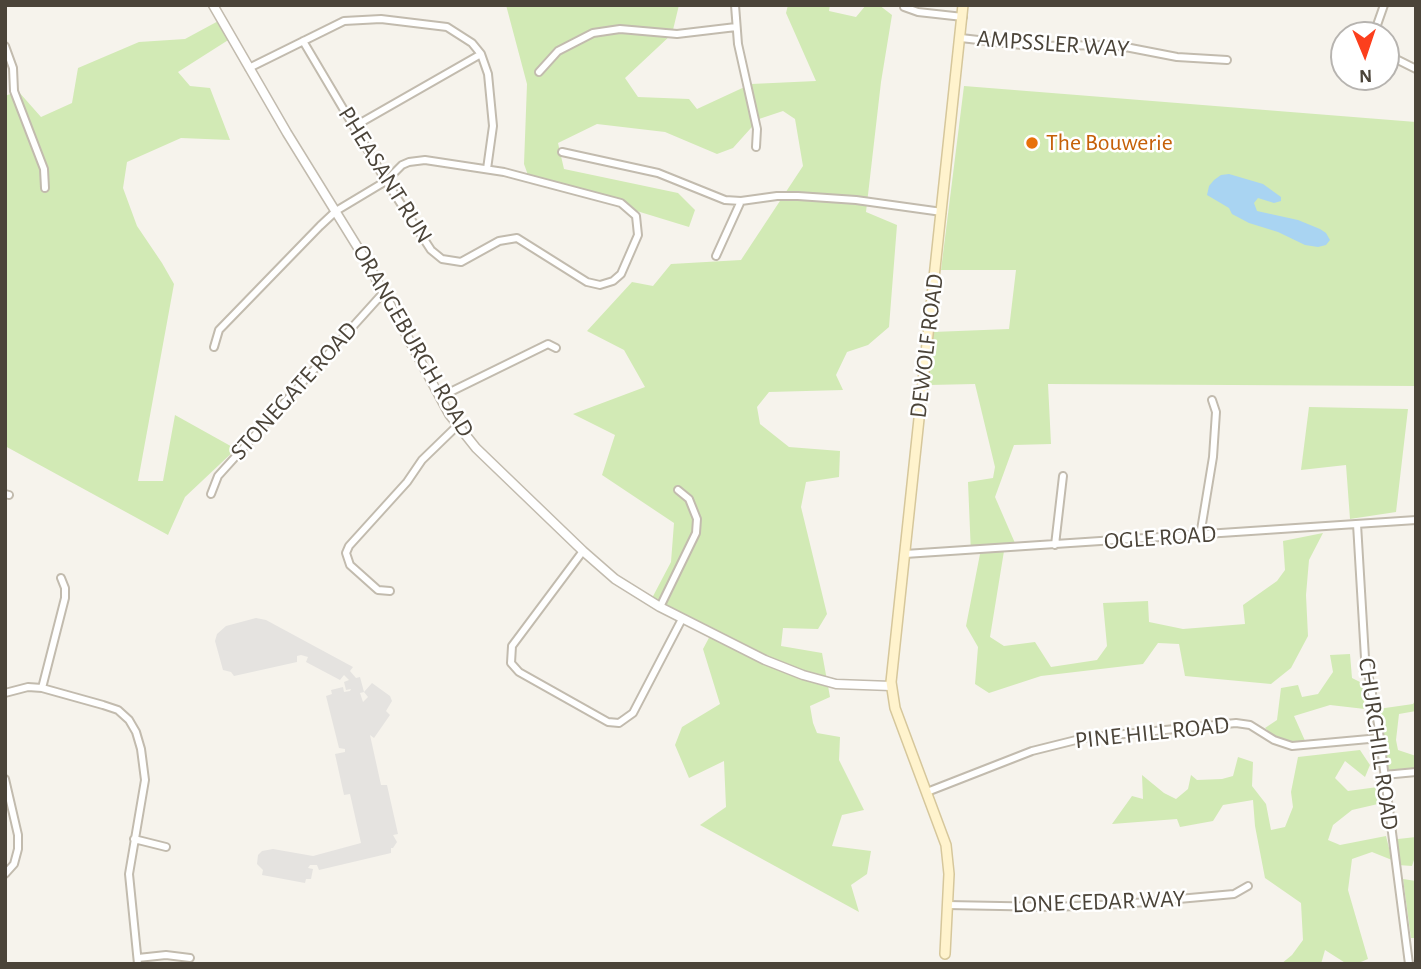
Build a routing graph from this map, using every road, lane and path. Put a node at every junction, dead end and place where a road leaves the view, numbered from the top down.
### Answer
1 (213, 5) edge
2 (735, 5) edge
3 (963, 5) edge
4 (904, 7) edge
5 (963, 17) junction
6 (736, 27) junction
7 (961, 38) junction
8 (303, 41) junction
9 (5, 46) edge
10 (481, 54) junction
11 (1227, 60) dead end
12 (1400, 61) edge
13 (248, 68) junction
14 (1416, 69) edge
15 (539, 72) dead end
16 (355, 126) junction
17 (756, 147) dead end
18 (562, 152) dead end
19 (486, 169) junction
20 (386, 181) junction
21 (45, 188) dead end
22 (741, 201) junction
23 (336, 211) junction
24 (942, 212) junction
25 (716, 257) dead end
26 (384, 292) junction
27 (214, 347) dead end
28 (556, 348) dead end
29 (440, 397) junction
30 (1212, 400) dead end
31 (457, 426) junction
32 (1063, 476) dead end
33 (678, 490) dead end
34 (211, 494) dead end
35 (1416, 520) edge
36 (1357, 524) junction
37 (1200, 536) junction
38 (1055, 545) junction
39 (583, 551) junction
40 (905, 554) junction
41 (61, 578) dead end
42 (390, 591) dead end
43 (660, 607) junction
44 (682, 619) junction
45 (891, 686) junction
46 (42, 688) junction
47 (5, 693) edge
48 (1380, 738) junction
49 (1416, 772) edge
50 (1384, 775) junction
51 (5, 779) edge
52 (927, 792) junction
53 (134, 839) junction
54 (166, 847) dead end
55 (5, 874) edge
56 (1248, 886) dead end
57 (947, 905) junction
58 (190, 958) dead end
59 (945, 959) edge
60 (138, 961) edge
61 (1409, 964) edge

1 - 13 street, ORANGEBURGH ROAD
2 - 6 street
3 - 5 main road, DEWOLF ROAD
4 - 5 street
5 - 7 main road, DEWOLF ROAD
6 - 15 street
6 - 17 street
7 - 11 street, AMPSSLER WAY
7 - 24 main road, DEWOLF ROAD
8 - 10 street
8 - 13 street
8 - 16 street, PHEASANT RUN
9 - 21 street
10 - 16 street
10 - 19 street
12 - 14 street
13 - 23 street, ORANGEBURGH ROAD
16 - 20 street, PHEASANT RUN
18 - 22 street
19 - 20 street
19 - 20 street, PHEASANT RUN
20 - 23 street
22 - 24 street
22 - 25 street
23 - 26 street, ORANGEBURGH ROAD
23 - 27 street
24 - 40 main road, DEWOLF ROAD
26 - 29 street, ORANGEBURGH ROAD
26 - 34 street, STONEGATE ROAD
28 - 29 street
29 - 31 street, ORANGEBURGH ROAD
30 - 37 street
31 - 39 street, ORANGEBURGH ROAD
31 - 42 street
32 - 38 street
33 - 43 street
35 - 36 street, OGLE ROAD
36 - 37 street, OGLE ROAD
36 - 48 street, CHURCHILL ROAD
37 - 38 street, OGLE ROAD
38 - 40 street, OGLE ROAD
39 - 43 street, ORANGEBURGH ROAD
39 - 44 street
40 - 45 main road, DEWOLF ROAD
41 - 46 street
43 - 44 street, ORANGEBURGH ROAD
44 - 45 street, ORANGEBURGH ROAD
45 - 52 main road
46 - 47 street
46 - 53 street
48 - 50 street, CHURCHILL ROAD
48 - 52 street, PINE HILL ROAD
49 - 50 street
50 - 61 street, CHURCHILL ROAD
51 - 55 street
52 - 57 main road
53 - 54 street
53 - 60 street
56 - 57 street, LONE CEDAR WAY
57 - 59 main road
58 - 60 street

